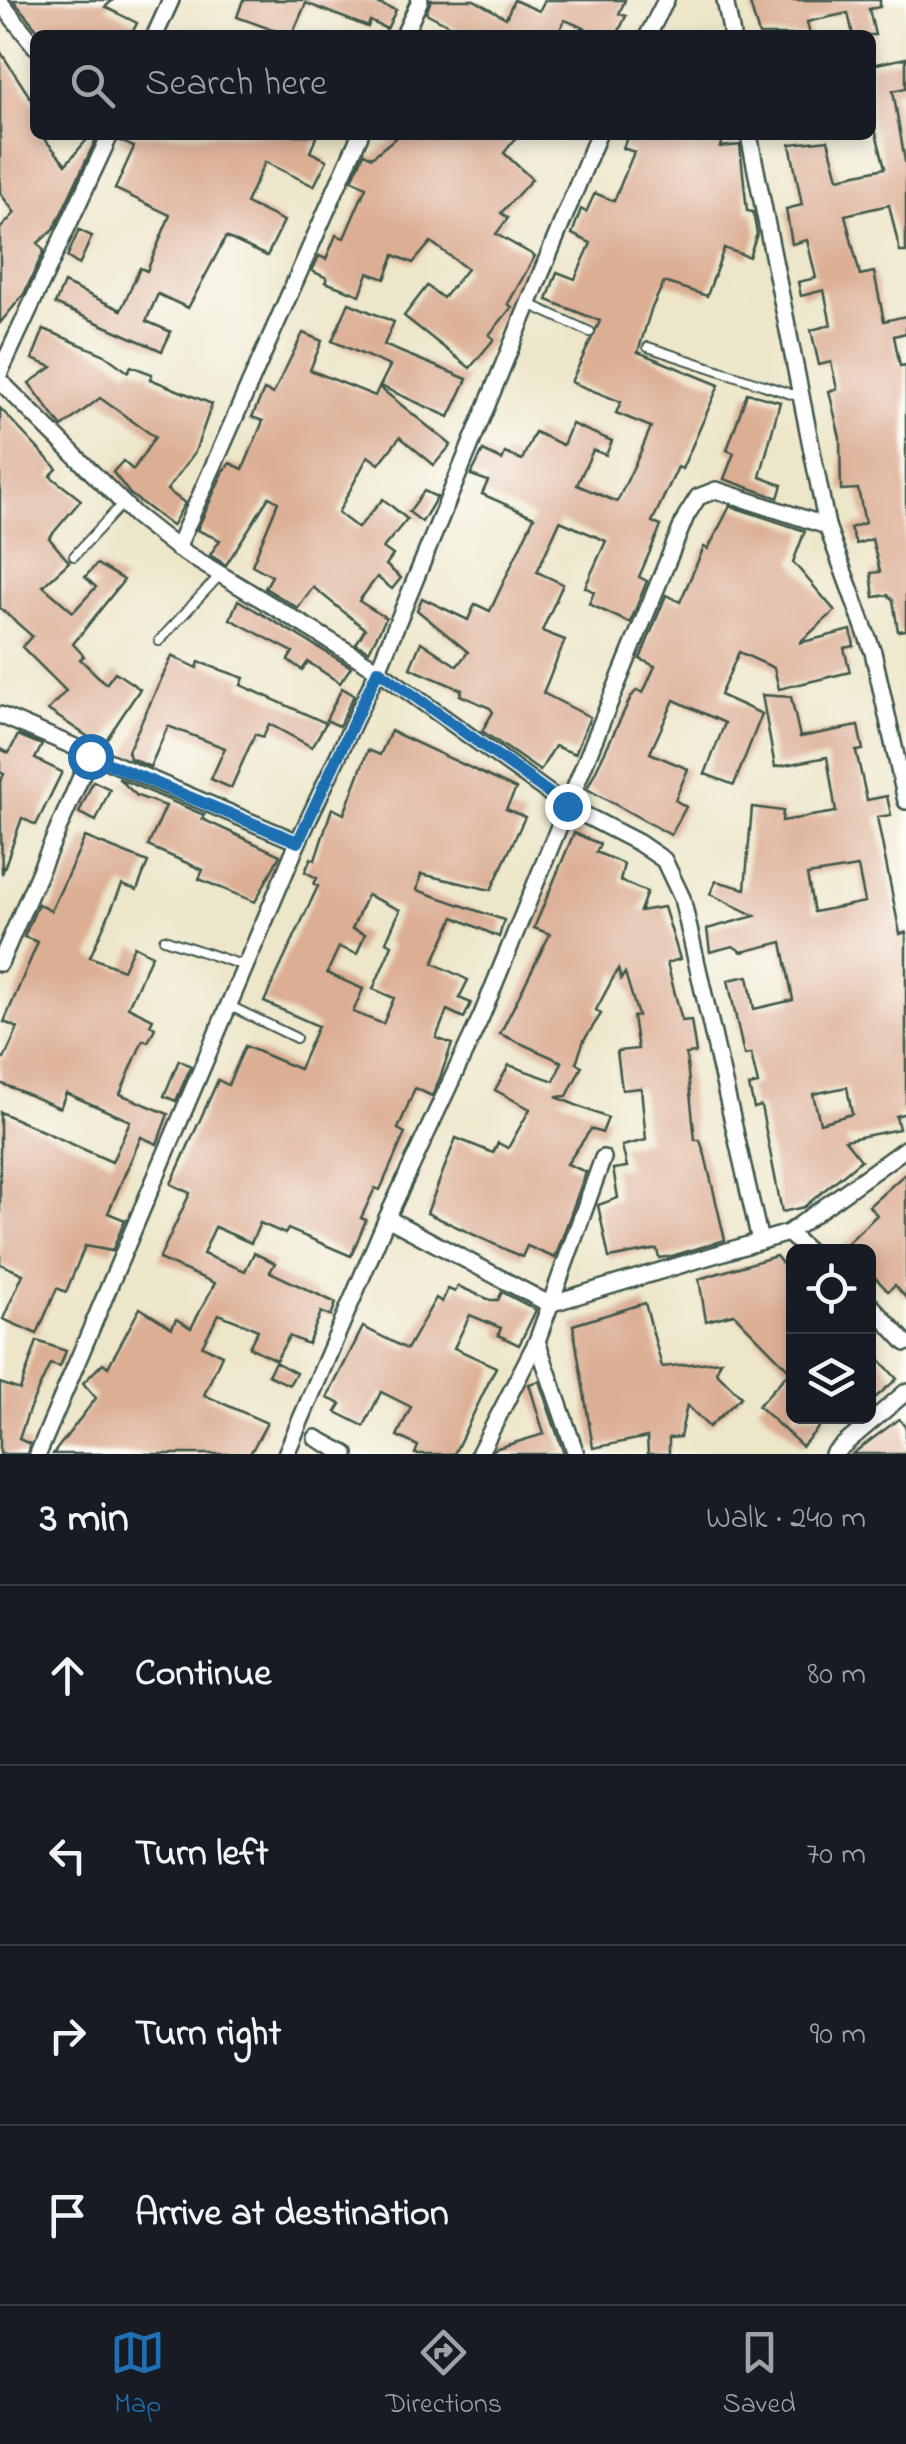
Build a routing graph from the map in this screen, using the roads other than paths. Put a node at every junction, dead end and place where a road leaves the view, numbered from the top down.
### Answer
1 (171, 0) edge
2 (420, 0) edge
3 (666, 0) edge
4 (724, 0) edge
5 (0, 2) edge
6 (157, 30) edge
7 (406, 30) edge
8 (651, 30) edge
9 (731, 30) edge
10 (30, 40) edge
11 (106, 140) edge
12 (358, 140) edge
13 (596, 140) edge
14 (751, 140) edge
15 (529, 304) junction
16 (590, 332) dead end
17 (648, 347) dead end
18 (0, 372) edge
19 (0, 381) edge
20 (800, 397) junction
21 (122, 503) junction
22 (827, 526) junction
23 (176, 548) junction
24 (74, 556) dead end
25 (220, 574) junction
26 (159, 641) dead end
27 (378, 670) junction
28 (0, 715) edge
29 (90, 756) junction
30 (906, 801) edge
31 (567, 806) junction
32 (298, 842) junction
33 (164, 938) dead end
34 (0, 963) edge
35 (244, 966) junction
36 (228, 1005) junction
37 (296, 1038) dead end
38 (906, 1148) edge
39 (604, 1158) dead end
40 (387, 1218) junction
41 (788, 1233) junction
42 (760, 1241) junction
43 (801, 1244) edge
44 (550, 1304) junction
45 (876, 1311) edge
46 (537, 1342) junction
47 (906, 1343) edge
48 (906, 1392) edge
49 (316, 1438) dead end
50 (38, 1454) edge
51 (286, 1454) edge
52 (346, 1454) edge
53 (479, 1454) edge
54 (576, 1454) edge
55 (833, 1454) edge

1 - 6 street
2 - 7 street
3 - 8 street
4 - 9 street
5 - 10 street
11 - 18 street
12 - 23 street
13 - 15 street
14 - 20 street
15 - 16 lane
15 - 27 street
17 - 20 lane
19 - 21 street
20 - 22 street
21 - 23 street
21 - 24 lane
22 - 30 street
22 - 31 street
23 - 25 street
25 - 26 lane
25 - 27 street
27 - 31 street
27 - 32 street
28 - 29 street
29 - 32 street
29 - 34 street
31 - 40 street
31 - 42 street
32 - 35 street
33 - 35 lane
35 - 36 street
36 - 37 lane
36 - 50 street
38 - 41 street
39 - 44 street
40 - 44 street
40 - 51 street
41 - 42 street
41 - 43 street
42 - 44 street
44 - 46 street
45 - 47 street
46 - 53 street
46 - 54 street
48 - 55 street
49 - 52 street

